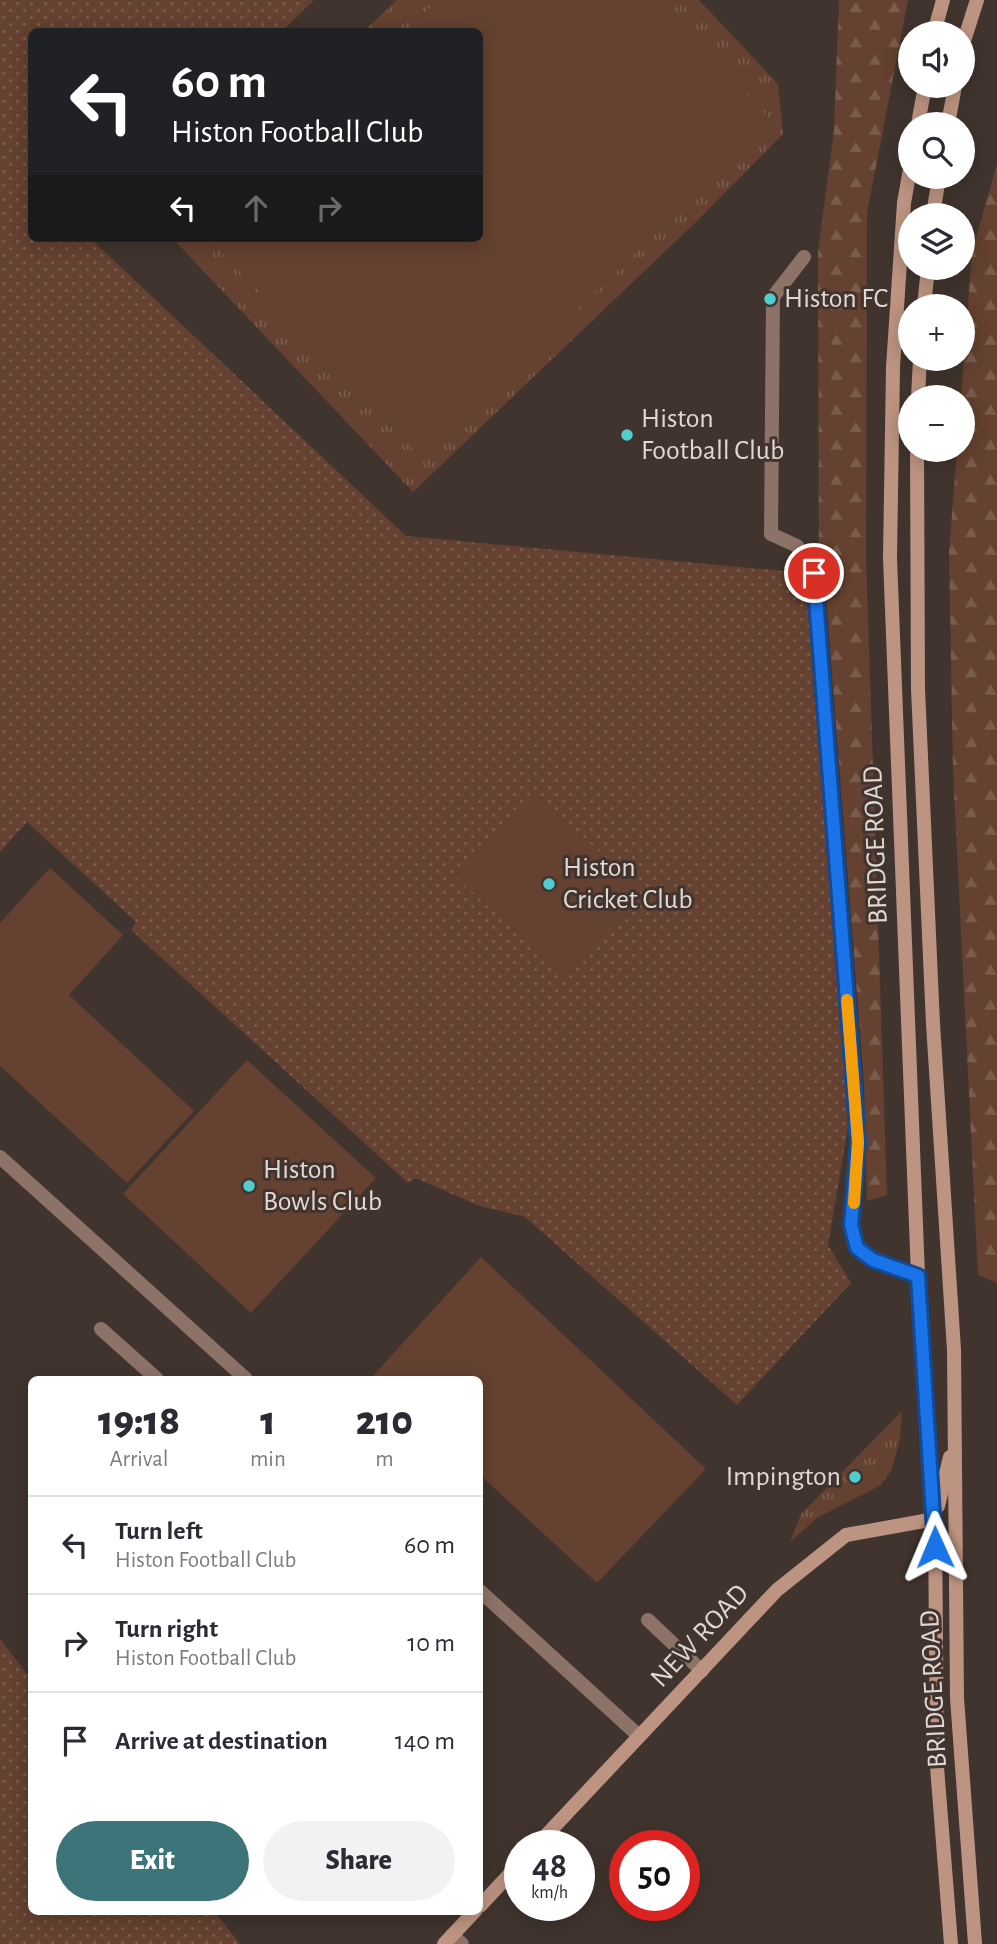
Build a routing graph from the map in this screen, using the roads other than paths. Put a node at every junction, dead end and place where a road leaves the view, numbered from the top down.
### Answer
1 (943, 0) edge
2 (977, 0) edge
3 (937, 21) edge
4 (970, 21) edge
5 (906, 189) edge
6 (804, 257) dead end
7 (918, 462) edge
8 (0, 1157) edge
9 (918, 1276) junction
10 (101, 1329) dead end
11 (154, 1376) edge
12 (243, 1376) edge
13 (956, 1432) junction
14 (935, 1519) junction
15 (954, 1589) junction
16 (483, 1594) edge
17 (648, 1620) dead end
18 (702, 1671) junction
19 (639, 1736) junction
20 (551, 1830) edge
21 (504, 1880) edge
22 (483, 1903) edge
23 (472, 1915) edge
24 (453, 1941) edge
25 (951, 1944) edge
26 (975, 1944) edge

1 - 3 main road
2 - 4 main road
5 - 9 main road, BRIDGE ROAD
6 - 9 lane
7 - 13 main road, BRIDGE ROAD
8 - 12 lane
9 - 14 main road, BRIDGE ROAD
10 - 11 lane
13 - 14 main road, BRIDGE ROAD
13 - 15 main road, BRIDGE ROAD
14 - 15 main road
14 - 18 main road, NEW ROAD
14 - 25 main road, BRIDGE ROAD
15 - 26 main road, BRIDGE ROAD
16 - 19 lane
17 - 18 lane
18 - 19 main road, NEW ROAD
19 - 20 main road, NEW ROAD
21 - 22 main road
23 - 24 main road

